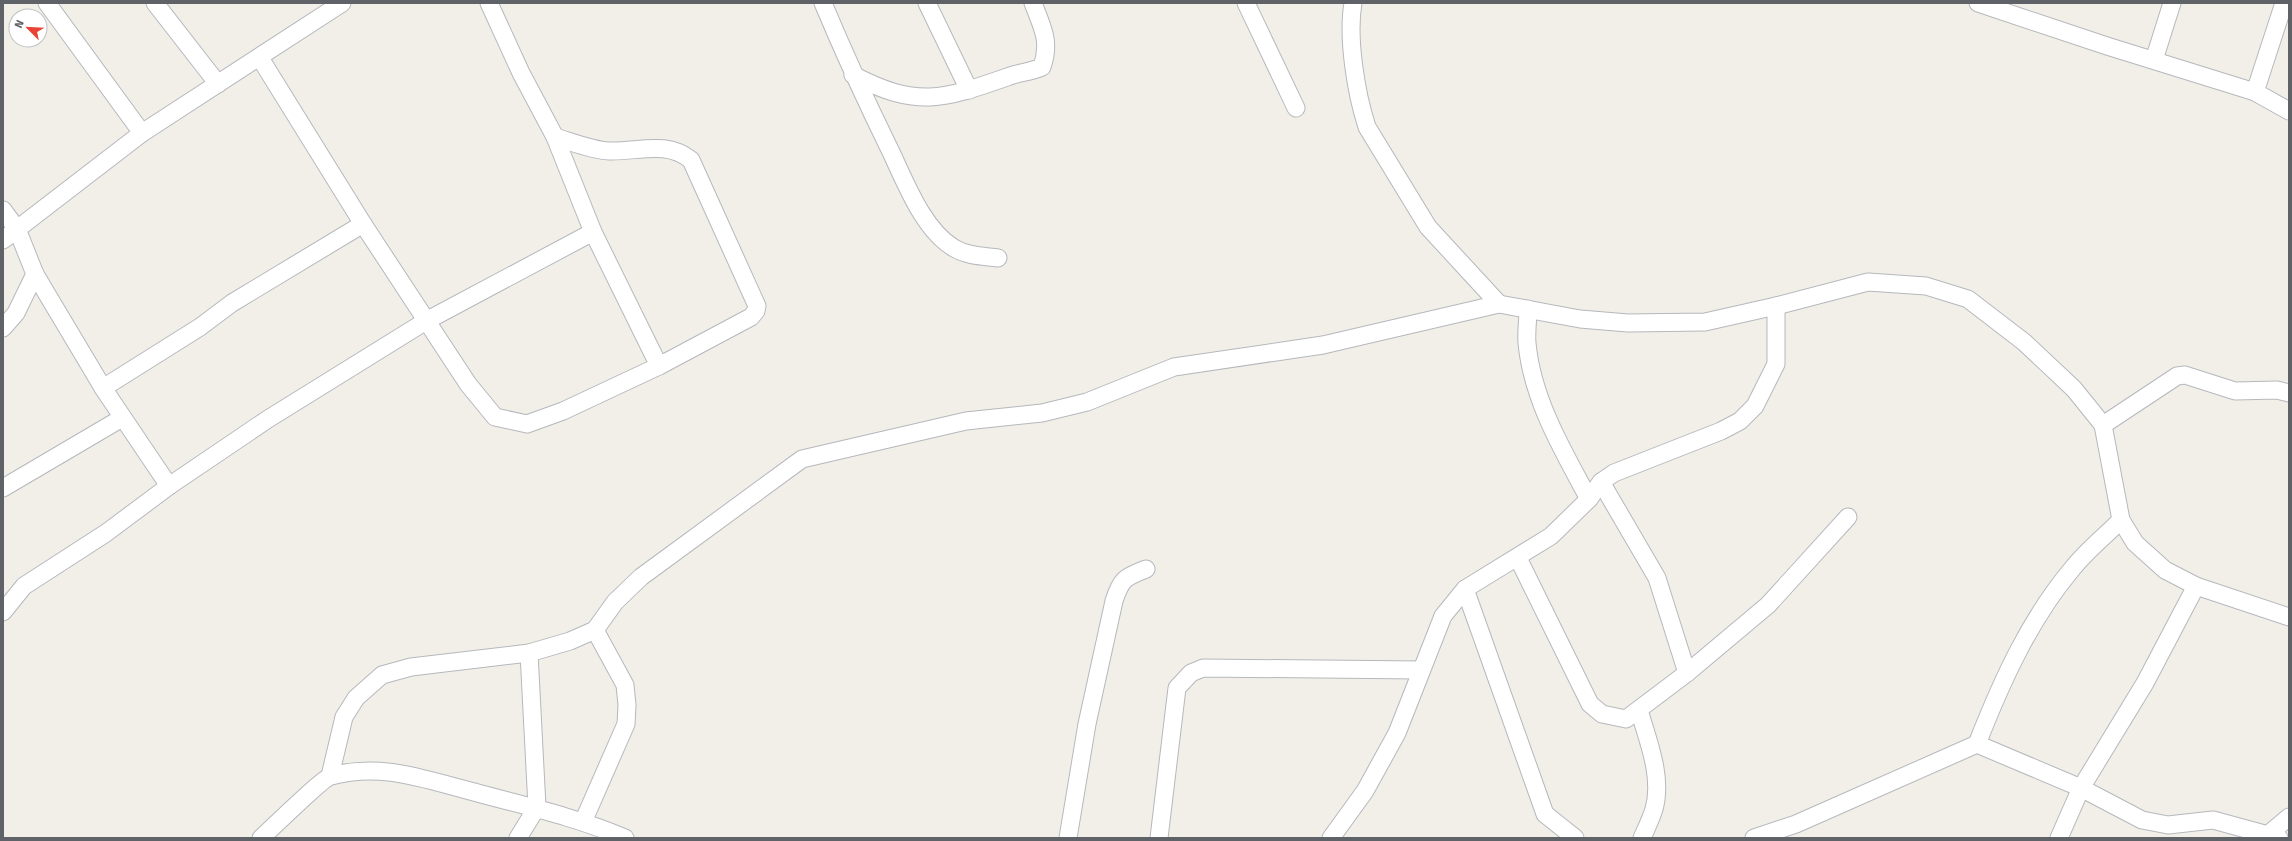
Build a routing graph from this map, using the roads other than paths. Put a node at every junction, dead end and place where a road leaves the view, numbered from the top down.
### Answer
1 (47, 3) edge
2 (156, 3) edge
3 (342, 3) edge
4 (489, 3) edge
5 (824, 3) edge
6 (927, 3) edge
7 (1033, 3) edge
8 (1246, 3) edge
9 (1353, 3) edge
10 (1978, 3) edge
11 (2172, 3) edge
12 (2284, 3) edge
13 (260, 58) junction
14 (2154, 60) junction
15 (853, 75) junction
16 (218, 84) junction
17 (969, 90) junction
18 (2255, 92) junction
19 (1296, 108) dead end
20 (2289, 111) edge
21 (142, 134) junction
22 (554, 137) junction
23 (3, 210) edge
24 (362, 224) junction
25 (18, 229) junction
26 (593, 232) junction
27 (3, 240) edge
28 (998, 258) dead end
29 (36, 274) junction
30 (1499, 304) junction
31 (1776, 306) junction
32 (1528, 309) junction
33 (426, 321) junction
34 (3, 328) edge
35 (659, 366) junction
36 (103, 388) junction
37 (2289, 393) edge
38 (122, 418) junction
39 (2103, 425) junction
40 (1601, 482) junction
41 (169, 486) junction
42 (3, 488) edge
43 (1589, 500) junction
44 (1848, 517) dead end
45 (2121, 520) junction
46 (1518, 558) junction
47 (1146, 569) dead end
48 (2196, 586) junction
49 (1465, 589) junction
50 (3, 612) edge
51 (2289, 617) edge
52 (595, 630) junction
53 (529, 653) junction
54 (1421, 670) junction
55 (1687, 673) junction
56 (1639, 710) junction
57 (1977, 744) junction
58 (330, 776) junction
59 (2081, 788) junction
60 (537, 807) junction
61 (2289, 817) edge
62 (583, 822) junction
63 (2270, 837) edge
64 (261, 838) edge
65 (518, 838) edge
66 (625, 838) edge
67 (1068, 838) edge
68 (1159, 838) edge
69 (1331, 838) edge
70 (1575, 838) edge
71 (1642, 838) edge
72 (1754, 838) edge
73 (2059, 838) edge

1 - 21 street
2 - 16 street
3 - 13 street
4 - 22 street
5 - 15 street
6 - 17 street
7 - 17 street
8 - 19 street
9 - 30 street
10 - 14 street
11 - 14 street
12 - 18 street
13 - 16 street
13 - 24 street
14 - 18 street
15 - 17 street
15 - 28 street
16 - 21 street
18 - 20 street
21 - 25 street
22 - 26 street
22 - 35 street
23 - 25 street
24 - 33 street
24 - 36 street
25 - 27 street
25 - 29 street
26 - 33 street
26 - 35 street
29 - 34 street
29 - 36 street
30 - 32 street
30 - 52 street
31 - 32 street
31 - 39 street
31 - 40 street
32 - 43 street
33 - 35 street
33 - 41 street
36 - 38 street
37 - 39 street
38 - 41 street
38 - 42 street
39 - 45 street
40 - 43 street
40 - 55 street
41 - 50 street
43 - 46 street
44 - 55 street
45 - 48 street
45 - 57 street
46 - 49 street
46 - 56 street
47 - 67 street
48 - 51 street
48 - 59 street
49 - 54 street
49 - 70 street
52 - 53 street
52 - 62 street
53 - 58 street
53 - 60 street
54 - 68 street
54 - 69 street
55 - 56 street
56 - 71 street
57 - 59 street
57 - 72 street
58 - 60 street
58 - 64 street
59 - 63 street
59 - 73 street
60 - 62 street
60 - 65 street
61 - 63 street
62 - 66 street

